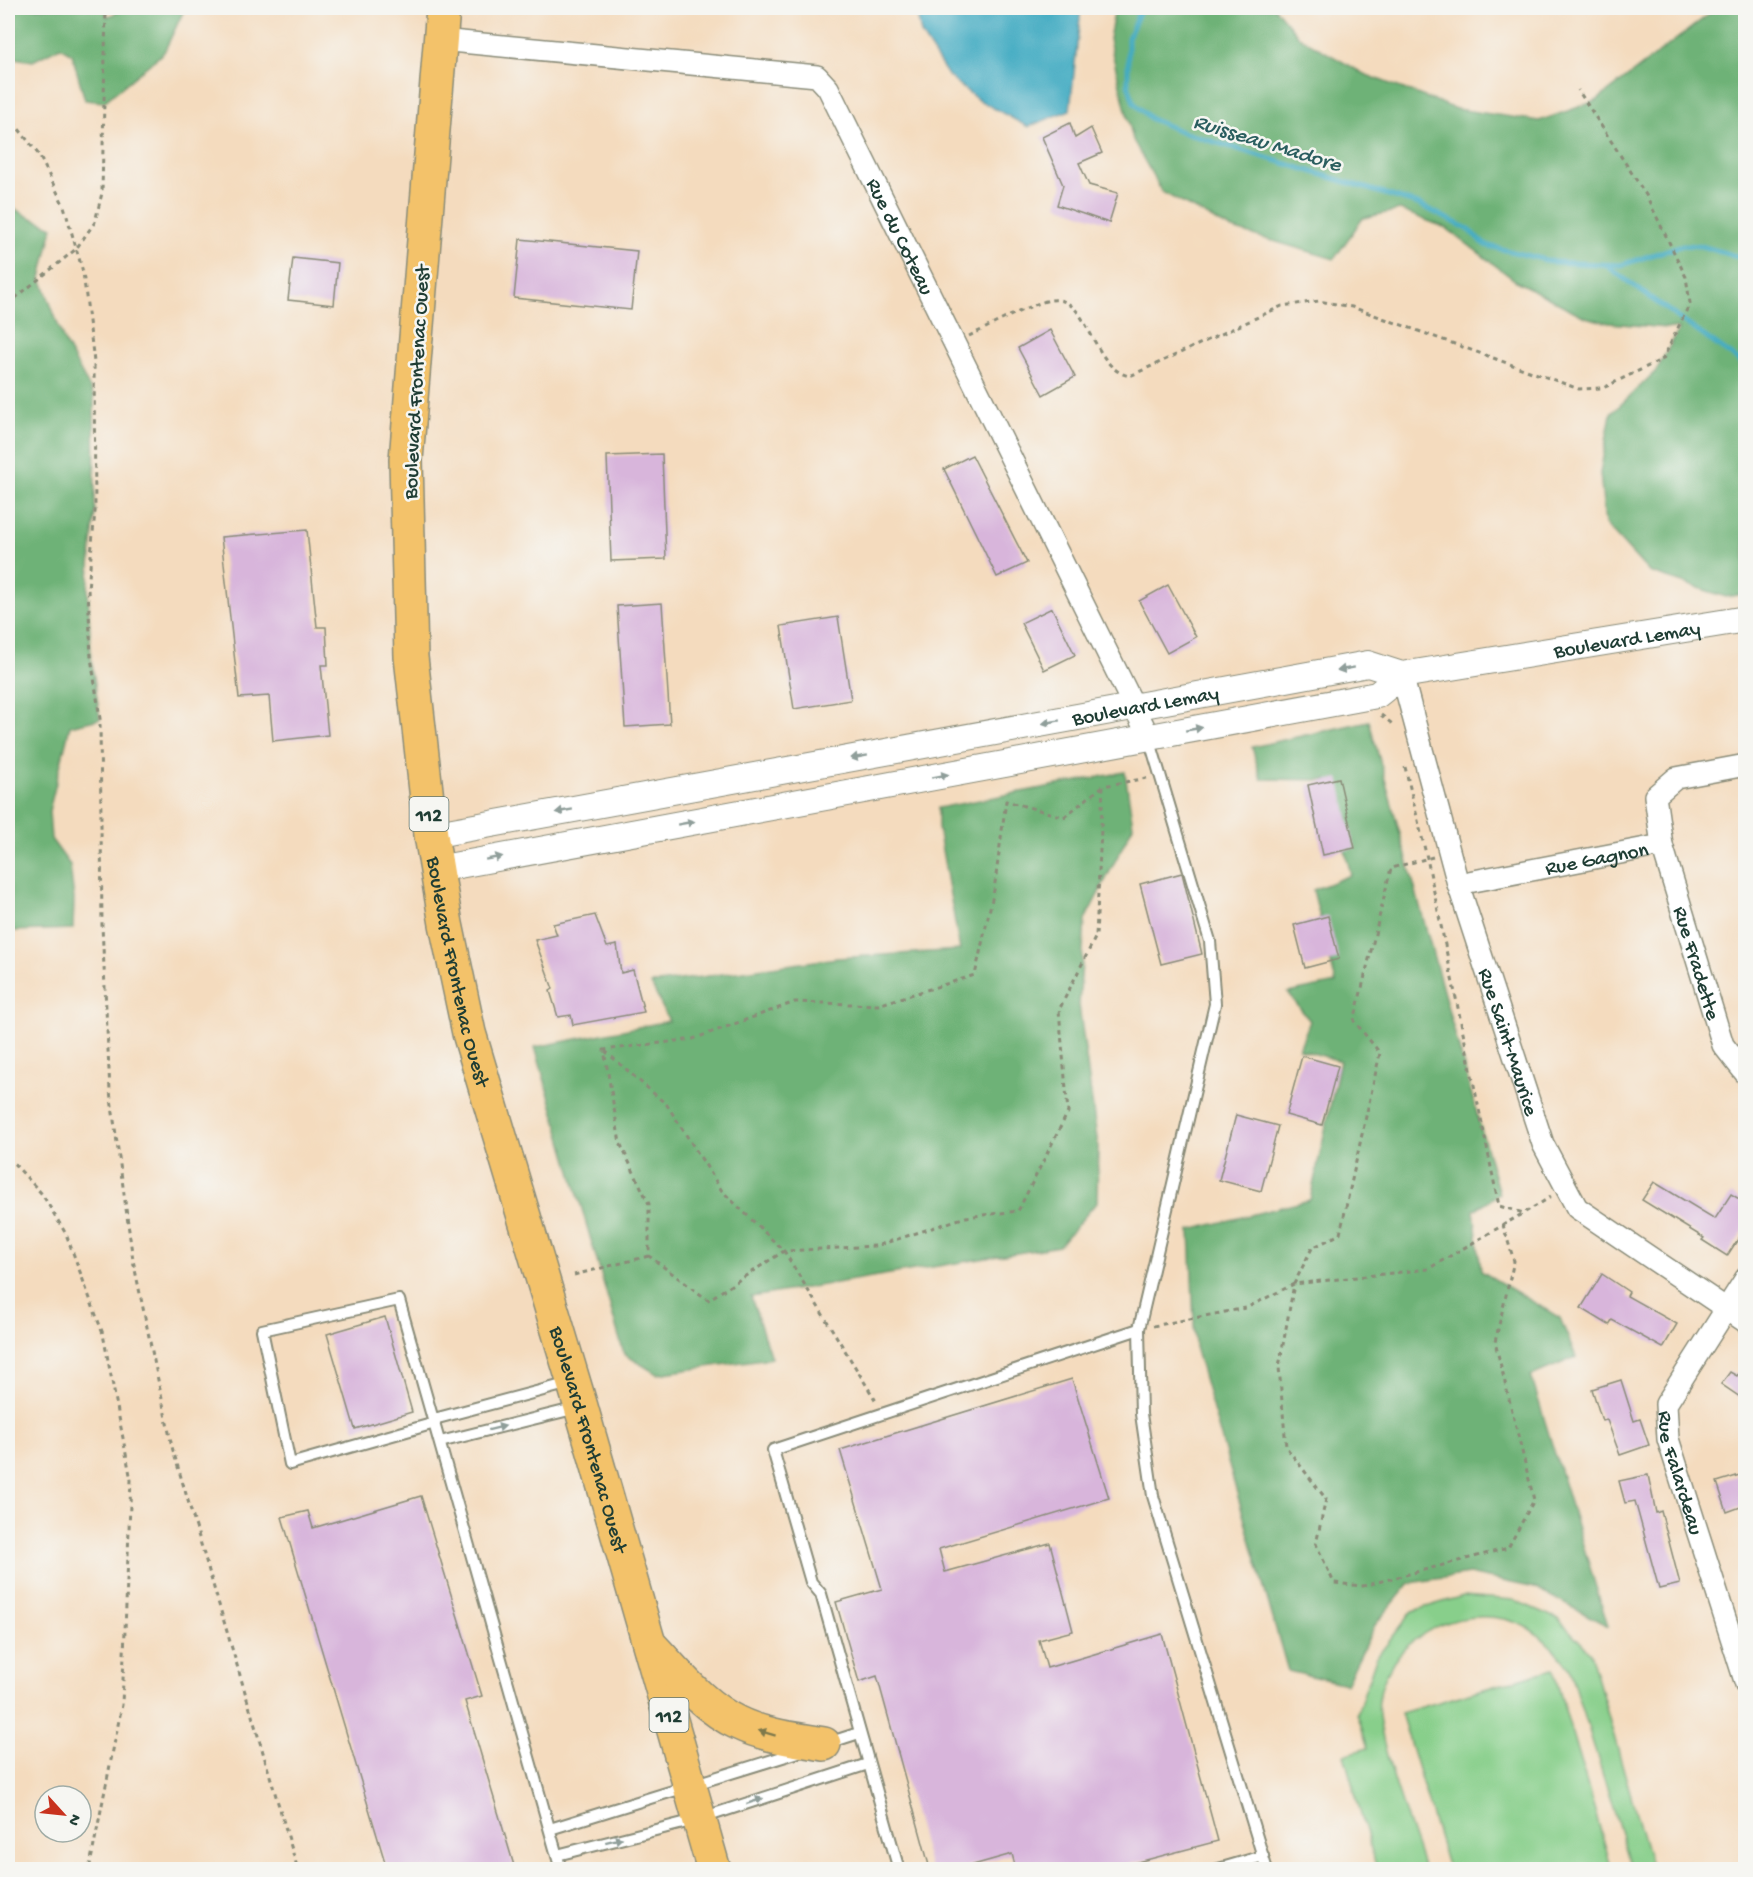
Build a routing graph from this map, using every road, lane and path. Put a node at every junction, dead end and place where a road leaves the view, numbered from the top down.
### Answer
1 (106, 8) edge
2 (443, 8) edge
3 (440, 40) junction
4 (1578, 90) dead end
5 (8, 114) edge
6 (76, 249) junction
7 (8, 304) edge
8 (954, 343) junction
9 (1746, 619) edge
10 (1402, 675) junction
11 (1134, 707) junction
12 (1373, 709) dead end
13 (1398, 736) dead end
14 (1149, 737) junction
15 (887, 752) junction
16 (1403, 758) dead end
17 (1746, 765) edge
18 (1160, 775) junction
19 (896, 784) junction
20 (1103, 786) junction
21 (611, 803) junction
22 (432, 835) junction
23 (620, 835) junction
24 (1662, 845) junction
25 (1449, 852) junction
26 (1427, 858) junction
27 (437, 868) junction
28 (1458, 884) junction
29 (604, 1050) junction
30 (1746, 1074) edge
31 (8, 1157) edge
32 (1555, 1195) dead end
33 (1524, 1213) junction
34 (1503, 1225) junction
35 (784, 1251) junction
36 (649, 1256) junction
37 (573, 1275) dead end
38 (1746, 1278) edge
39 (1294, 1284) junction
40 (1727, 1308) junction
41 (1746, 1322) edge
42 (1139, 1329) junction
43 (577, 1394) junction
44 (883, 1413) junction
45 (434, 1421) junction
46 (440, 1442) junction
47 (648, 1642) junction
48 (1746, 1684) edge
49 (859, 1733) junction
50 (824, 1744) junction
51 (868, 1764) junction
52 (690, 1787) junction
53 (699, 1819) junction
54 (550, 1829) junction
55 (557, 1855) junction
56 (1263, 1856) junction
57 (89, 1869) edge
58 (298, 1869) edge
59 (561, 1869) edge
60 (714, 1869) edge
61 (899, 1869) edge
62 (1215, 1869) edge
63 (1268, 1869) edge

1 - 6 path
2 - 3 main road, Boulevard Frontenac Ouest / 112
3 - 8 street, Rue du Coteau
3 - 22 main road, Boulevard Frontenac Ouest / 112
4 - 8 path
5 - 6 path
6 - 7 path
6 - 58 path
8 - 11 street, Rue du Coteau
9 - 10 street, Boulevard Lemay
10 -> 11 street, Boulevard Lemay
14 -> 10 street, Boulevard Lemay
10 - 25 street, Rue Saint-Maurice
11 - 14 street, Rue du Coteau
11 -> 15 street, Boulevard Lemay
12 - 13 path
14 - 18 lane
19 -> 14 street, Boulevard Lemay
15 - 19 street
15 -> 21 street, Boulevard Lemay
16 - 26 path
17 - 24 street, Rue Gagnon
18 - 20 path
18 - 42 lane
23 -> 19 street, Boulevard Lemay
20 - 29 path
20 - 35 path
21 -> 22 street, Boulevard Lemay
21 - 23 street
22 - 27 main road, Boulevard Frontenac Ouest / 112
27 -> 23 street, Boulevard Lemay
24 - 28 street, Rue Gagnon
24 - 30 street, Rue Fradette
25 - 26 path
25 - 28 street, Rue Saint-Maurice
26 - 33 path
26 - 39 path
27 - 43 main road, Boulevard Frontenac Ouest / 112
28 - 40 street, Rue Saint-Maurice
29 - 35 path
29 - 36 path
31 - 57 path
32 - 33 path
33 - 34 path
34 - 39 path
34 - 39 path
35 - 36 path
35 - 44 path
36 - 37 path
38 - 40 street, Rue Falardeau
39 - 42 path
40 - 41 street, Rue Saint-Maurice
40 - 48 street, Rue Falardeau
42 - 44 lane
42 - 56 lane
43 - 45 lane
46 -> 43 lane
43 - 47 main road, Boulevard Frontenac Ouest / 112
44 - 49 lane
45 - 45 lane
45 - 46 lane
46 - 54 lane
50 -> 47 main road
47 - 52 main road, Boulevard Frontenac Ouest / 112
49 - 50 lane
49 - 51 lane
50 - 52 lane
53 -> 51 lane
51 - 61 lane
52 - 53 main road, Boulevard Frontenac Ouest / 112
52 - 54 lane
55 -> 53 lane
53 - 60 main road, Boulevard Frontenac Ouest / 112
54 - 55 lane
55 - 59 lane
56 - 62 lane
56 - 63 lane

